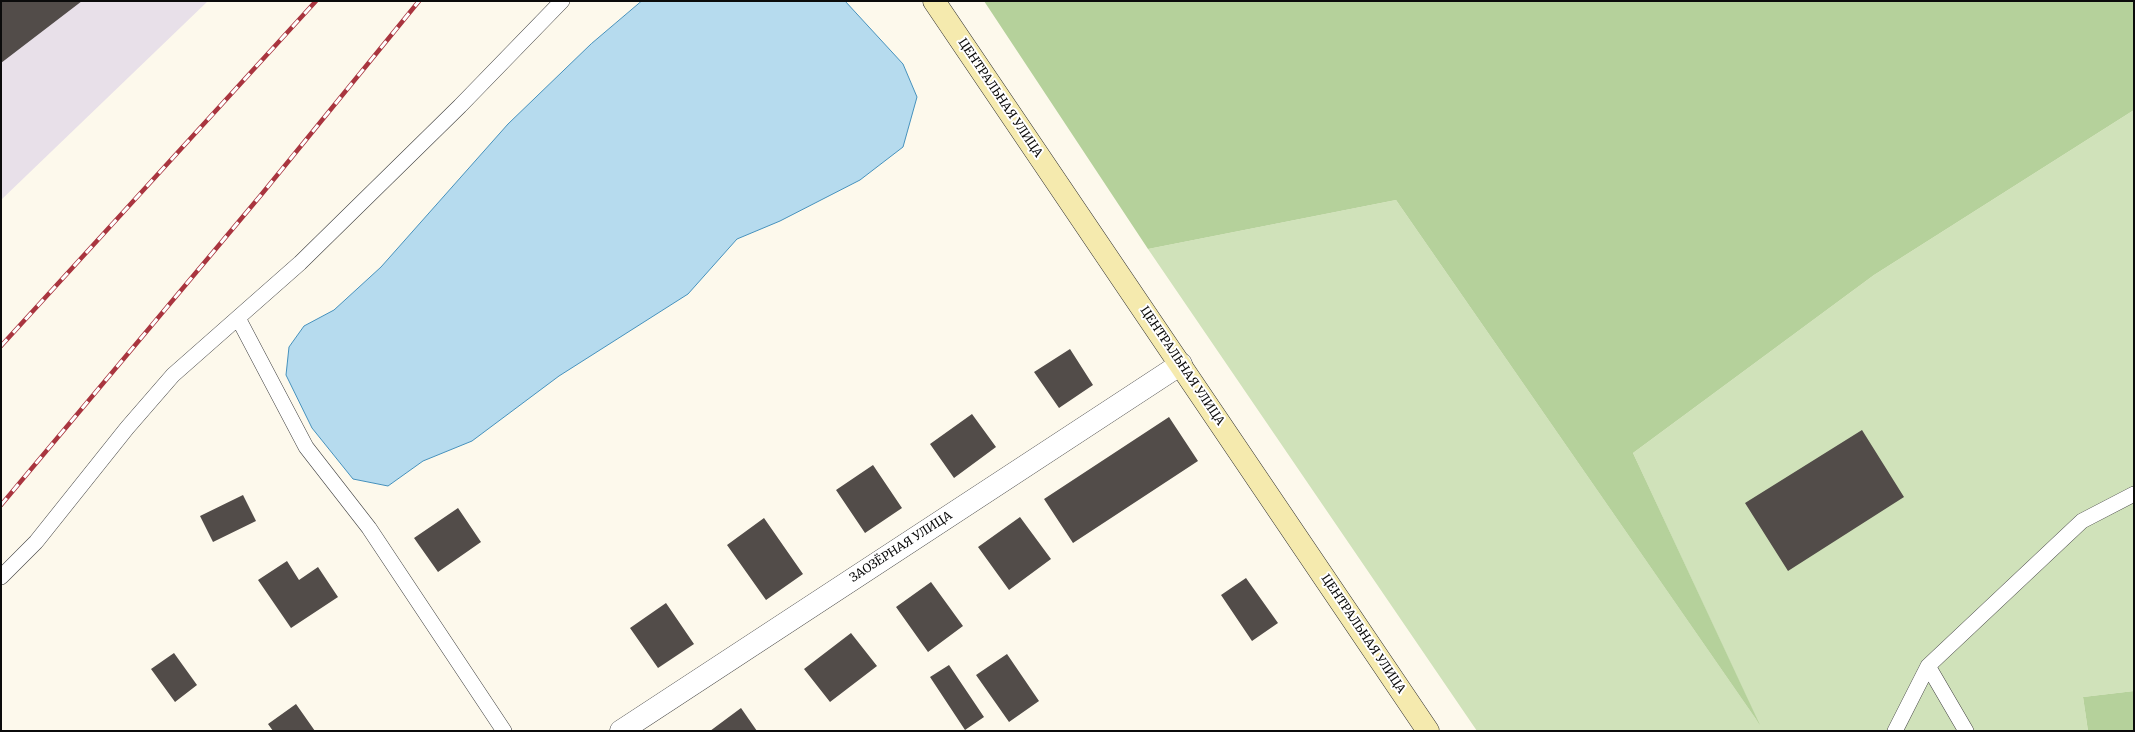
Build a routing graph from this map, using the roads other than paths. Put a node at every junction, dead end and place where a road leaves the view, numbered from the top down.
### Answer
1 (562, 1) edge
2 (934, 1) edge
3 (238, 318) junction
4 (1181, 364) junction
5 (2134, 494) edge
6 (1, 577) edge
7 (1928, 666) junction
8 (504, 731) edge
9 (621, 731) edge
10 (1428, 731) edge
11 (1895, 731) edge
12 (1966, 731) edge

1 - 3 lane
2 - 4 street, ЦЕНТРАЛЬНАЯ УЛИЦА
3 - 6 lane
3 - 8 lane
4 - 9 street, ЗАОЗЁРНАЯ УЛИЦА
4 - 10 street, ЦЕНТРАЛЬНАЯ УЛИЦА
5 - 7 lane
7 - 11 lane
7 - 12 lane

